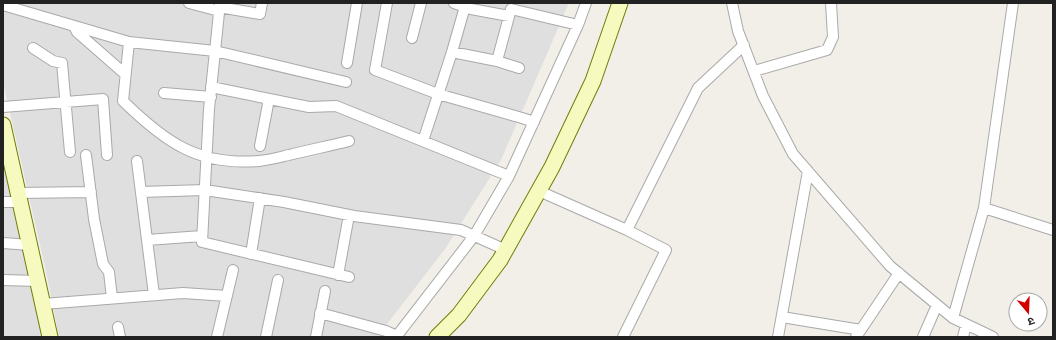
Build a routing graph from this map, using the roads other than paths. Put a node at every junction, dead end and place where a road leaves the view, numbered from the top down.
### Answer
1 (189, 3) edge
2 (262, 3) edge
3 (357, 3) edge
4 (387, 3) edge
5 (421, 3) edge
6 (454, 3) edge
7 (586, 3) edge
8 (620, 3) edge
9 (732, 3) edge
10 (831, 3) edge
11 (1013, 3) edge
12 (3, 5) edge
13 (466, 5) edge
14 (219, 7) edge
15 (509, 16) junction
16 (74, 26) junction
17 (578, 26) junction
18 (412, 38) dead end
19 (129, 42) junction
20 (744, 46) junction
21 (33, 48) dead end
22 (215, 51) junction
23 (452, 52) junction
24 (497, 61) junction
25 (347, 63) dead end
26 (518, 68) dead end
27 (754, 71) junction
28 (125, 74) junction
29 (346, 82) dead end
30 (211, 92) junction
31 (164, 93) dead end
32 (438, 94) junction
33 (269, 99) junction
34 (65, 102) junction
35 (3, 107) edge
36 (534, 122) junction
37 (3, 127) edge
38 (349, 141) dead end
39 (423, 141) junction
40 (260, 146) dead end
41 (70, 152) dead end
42 (86, 155) dead end
43 (107, 155) dead end
44 (206, 158) junction
45 (137, 161) dead end
46 (8, 166) edge
47 (808, 171) junction
48 (509, 176) junction
49 (205, 190) junction
50 (91, 192) junction
51 (141, 192) junction
52 (539, 192) junction
53 (19, 198) junction
54 (260, 198) junction
55 (3, 202) edge
56 (984, 208) junction
57 (349, 215) junction
58 (627, 230) junction
59 (1053, 230) edge
60 (202, 236) junction
61 (474, 236) junction
62 (147, 240) junction
63 (3, 243) edge
64 (30, 245) junction
65 (506, 250) junction
66 (251, 254) junction
67 (233, 270) dead end
68 (899, 273) junction
69 (338, 275) junction
70 (349, 277) dead end
71 (3, 280) edge
72 (278, 280) dead end
73 (38, 281) junction
74 (325, 291) dead end
75 (154, 295) junction
76 (227, 296) junction
77 (112, 298) junction
78 (43, 304) junction
79 (937, 305) junction
80 (320, 312) junction
81 (782, 317) junction
82 (952, 318) junction
83 (966, 325) junction
84 (859, 333) edge
85 (397, 336) edge
86 (50, 337) edge
87 (217, 337) edge
88 (266, 337) edge
89 (316, 337) edge
90 (437, 337) edge
91 (623, 337) edge
92 (778, 337) edge
93 (923, 337) edge
94 (963, 337) edge
95 (993, 337) edge

1 - 14 street
2 - 14 street
3 - 25 street
4 - 32 street
5 - 18 street
6 - 13 street
7 - 17 street
8 - 52 main road
9 - 20 street
10 - 27 street
11 - 56 street
12 - 16 street
13 - 15 street
13 - 23 street
14 - 22 street
15 - 17 street
15 - 24 street
16 - 19 street
16 - 28 street
17 - 36 street
19 - 22 street
19 - 28 street
20 - 27 street
20 - 58 street
21 - 34 street
22 - 29 street
22 - 30 street
23 - 24 street
23 - 32 street
24 - 26 street
27 - 47 street
28 - 44 street
30 - 31 street
30 - 33 street
30 - 44 street
32 - 36 street
32 - 39 street
33 - 39 street
33 - 40 street
34 - 35 street
34 - 41 street
34 - 43 street
36 - 48 street
37 - 46 main road
38 - 44 street
39 - 48 street
42 - 50 street
44 - 49 street
45 - 51 street
46 - 53 main road
47 - 68 street
47 - 81 street
48 - 61 street
49 - 51 street
49 - 54 street
49 - 60 street
50 - 53 street
50 - 77 street
51 - 62 street
52 - 58 street
52 - 65 main road
53 - 55 street
53 - 64 main road
54 - 57 street
54 - 66 street
56 - 59 street
56 - 82 street
57 - 61 street
57 - 69 street
58 - 91 street
60 - 62 street
60 - 66 street
61 - 65 street
61 - 85 street
62 - 75 street
63 - 64 street
64 - 73 main road
65 - 90 main road
66 - 69 street
67 - 76 street
68 - 79 street
68 - 84 street
69 - 70 street
71 - 73 street
72 - 88 street
73 - 78 main road
74 - 80 street
75 - 76 street
75 - 77 street
76 - 87 street
77 - 78 street
78 - 86 main road
79 - 82 street
79 - 93 street
80 - 85 street
80 - 89 street
81 - 84 street
81 - 92 street
82 - 83 street
83 - 94 street
83 - 95 street

